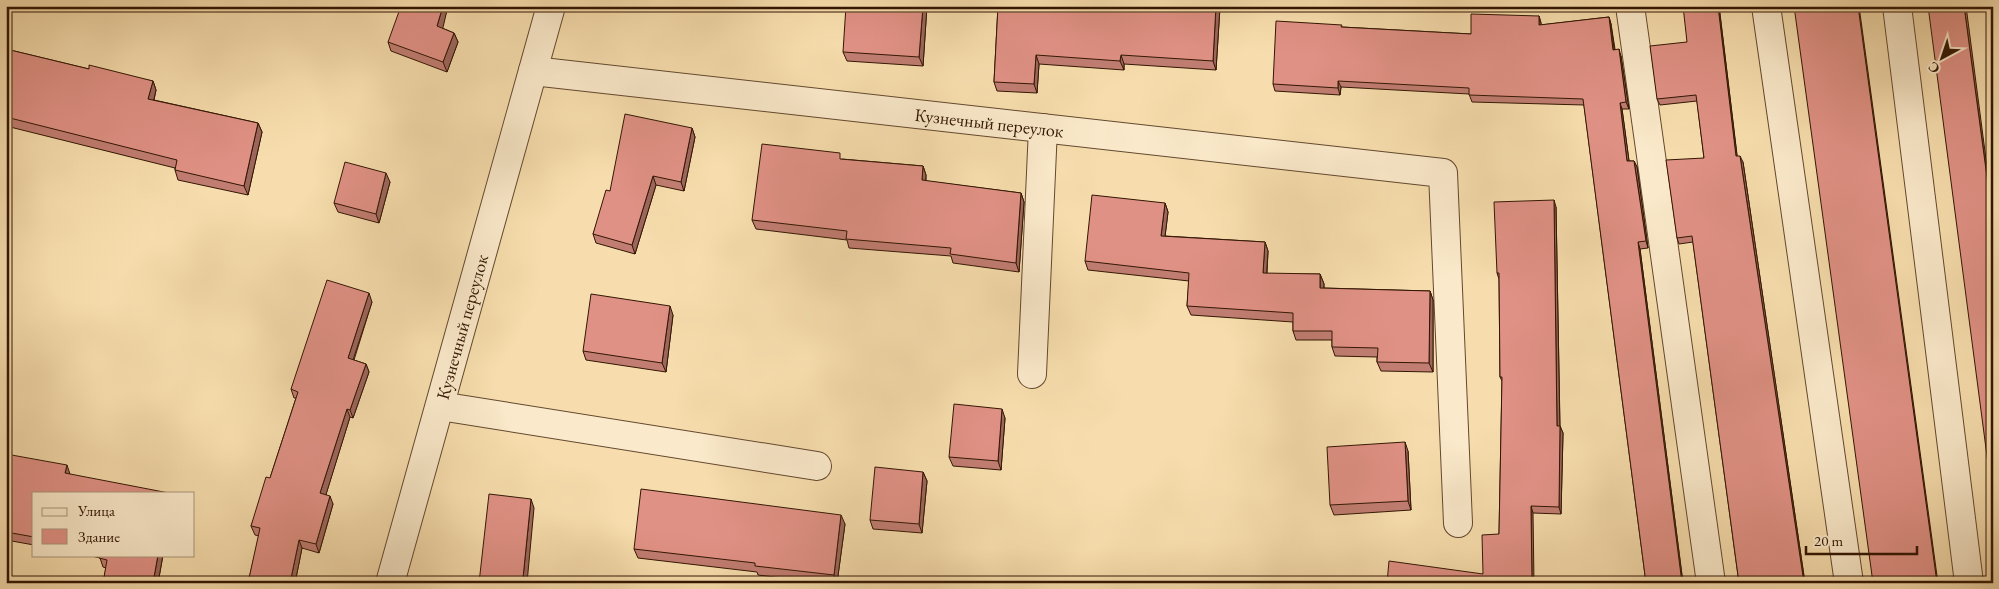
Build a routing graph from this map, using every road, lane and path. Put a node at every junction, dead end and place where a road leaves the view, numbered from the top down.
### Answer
1 (551, 6) edge
2 (1630, 6) edge
3 (1766, 6) edge
4 (1897, 6) edge
5 (533, 71) junction
6 (1043, 128) junction
7 (1032, 374) dead end
8 (440, 406) junction
9 (817, 466) dead end
10 (1458, 523) dead end
11 (390, 583) edge
12 (1711, 583) edge
13 (1849, 583) edge
14 (1969, 583) edge

1 - 5 street, Кузнечный переулок
2 - 12 street
3 - 13 street
4 - 14 street
5 - 6 street, Кузнечный переулок
5 - 8 street, Кузнечный переулок
6 - 7 street
6 - 10 street, Кузнечный переулок
8 - 9 street
8 - 11 street, Кузнечный переулок

